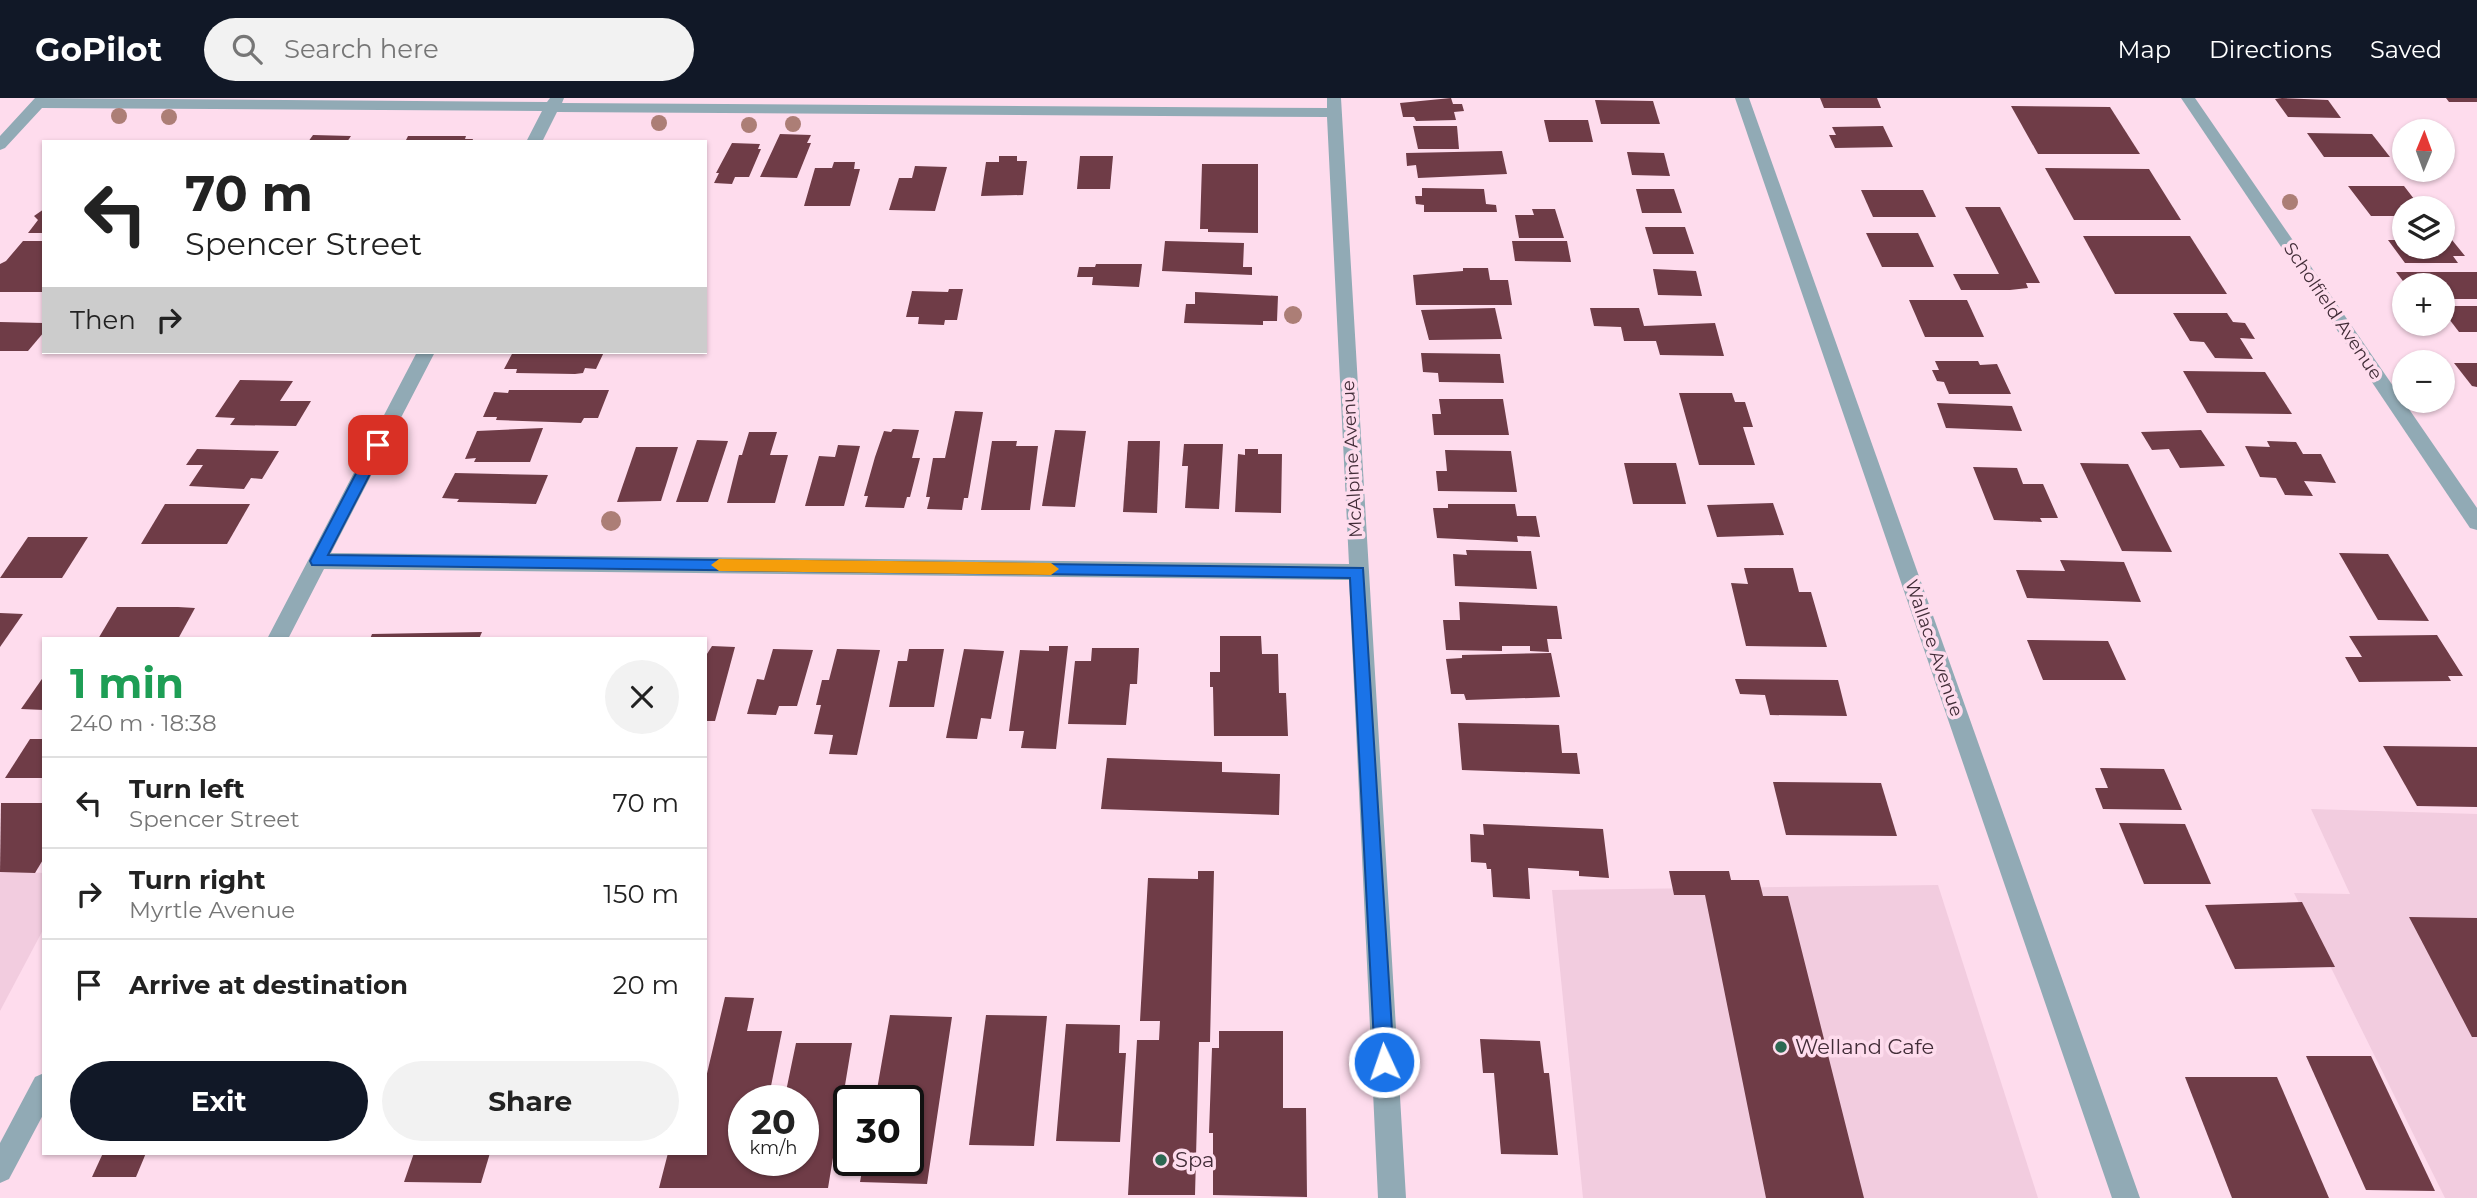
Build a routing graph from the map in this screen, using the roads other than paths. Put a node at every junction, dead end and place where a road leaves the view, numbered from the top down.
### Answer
1 (1742, 98) edge
2 (2188, 98) edge
3 (41, 100) edge
4 (554, 103) edge
5 (1334, 106) edge
6 (535, 140) edge
7 (0, 145) edge
8 (425, 354) edge
9 (2477, 523) edge
10 (318, 561) junction
11 (1358, 572) junction
12 (278, 637) edge
13 (42, 1090) edge
14 (0, 1170) edge
15 (1392, 1198) edge
16 (2126, 1198) edge

1 - 16 street, Wallace Avenue
2 - 9 street, Scholfield Avenue
3 - 4 street
3 - 7 street
4 - 5 street
4 - 6 street
5 - 11 street, McAlpine Avenue
8 - 10 street
10 - 11 street
10 - 12 street
11 - 15 street, McAlpine Avenue
13 - 14 street

